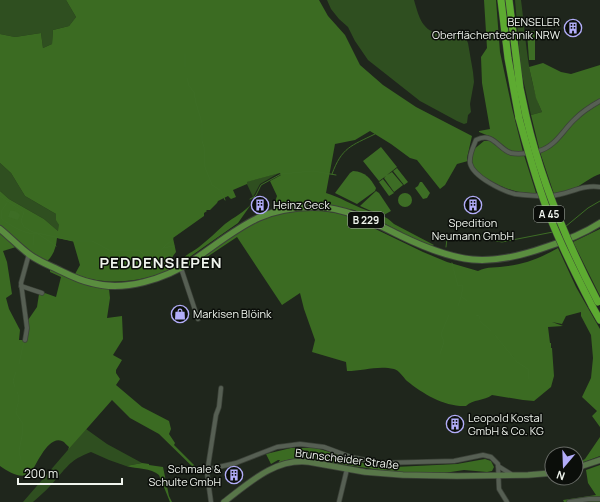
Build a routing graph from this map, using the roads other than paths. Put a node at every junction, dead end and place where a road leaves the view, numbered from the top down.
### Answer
1 (501, 0) edge
2 (509, 0) edge
3 (600, 101) edge
4 (523, 117) junction
5 (600, 186) edge
6 (600, 223) edge
7 (0, 228) edge
8 (29, 254) junction
9 (181, 268) junction
10 (22, 286) junction
11 (42, 293) dead end
12 (597, 305) edge
13 (198, 319) dead end
14 (600, 320) edge
15 (26, 340) dead end
16 (221, 388) dead end
17 (600, 460) edge
18 (584, 465) edge
19 (498, 466) junction
20 (347, 469) junction
21 (208, 472) junction
22 (544, 473) edge
23 (498, 475) junction
24 (515, 475) junction
25 (600, 499) edge
26 (211, 502) edge
27 (224, 502) edge
28 (339, 502) edge
29 (506, 502) edge
30 (569, 502) edge

1 - 4 highway, A 45
2 - 4 highway, A 45
3 - 5 street
4 - 12 highway, A 45, bridge
6 - 9 main road, B 229
7 - 8 main road, B 229
8 - 9 main road, B 229
8 - 10 street
9 - 13 street
10 - 11 street
10 - 15 street
12 - 14 highway, A 45
16 - 21 street
17 - 18 main road
19 - 21 street
19 - 23 street
19 - 24 street
20 - 23 main road, Brunscheider Straße
20 - 27 main road, Brunscheider Straße
20 - 28 street
21 - 26 street
22 - 24 main road, Brunscheider Straße
23 - 24 main road, Brunscheider Straße
23 - 29 street
25 - 30 street

